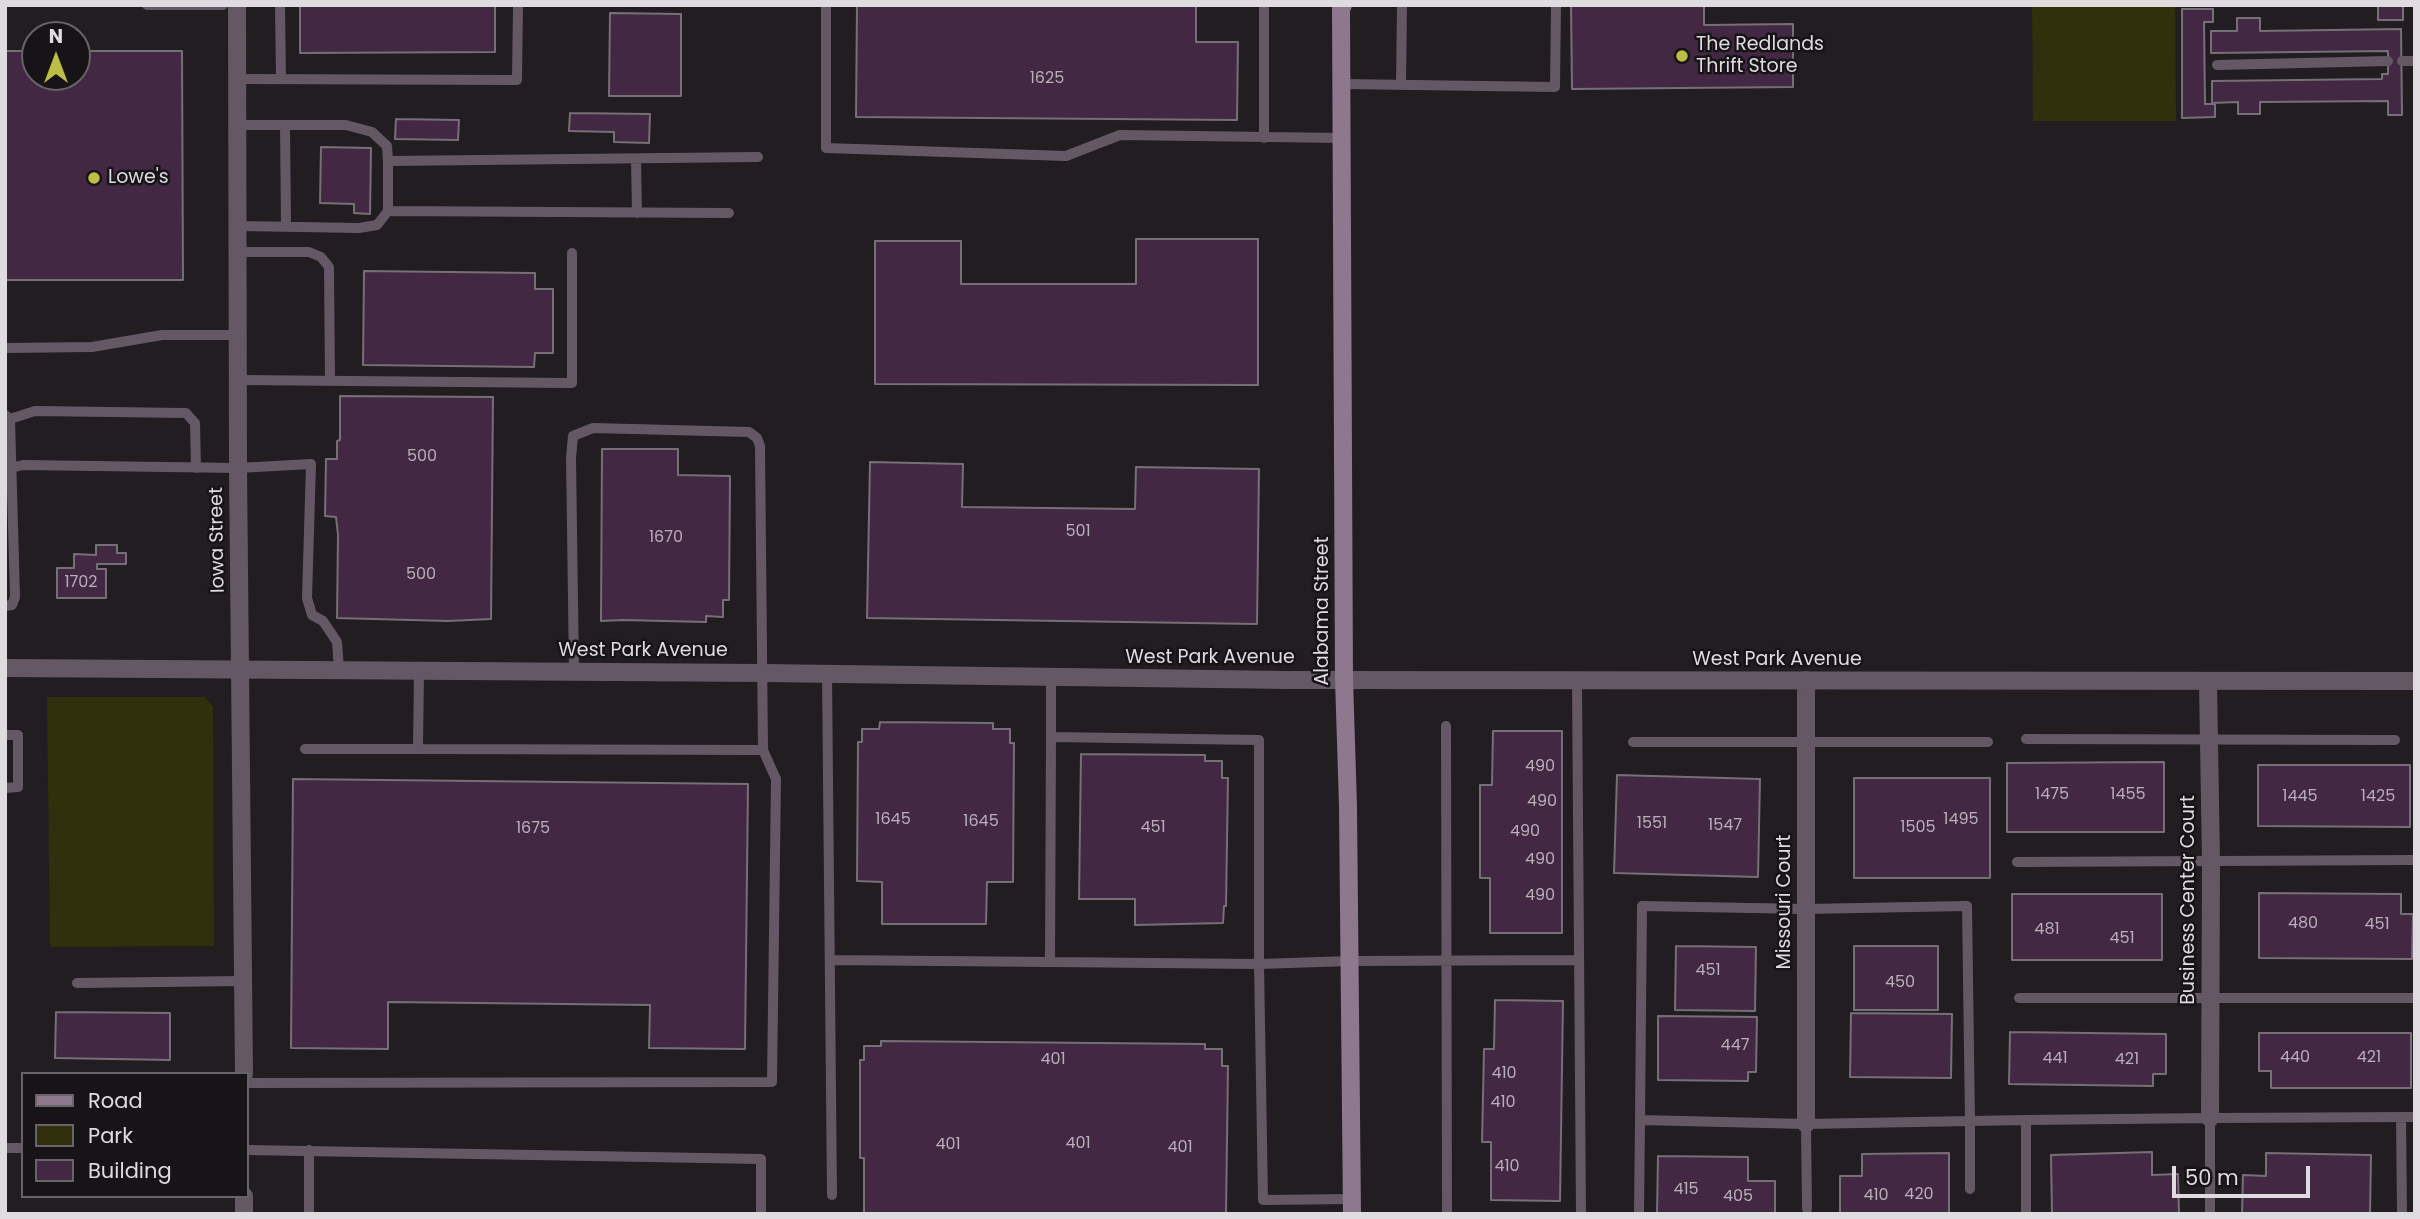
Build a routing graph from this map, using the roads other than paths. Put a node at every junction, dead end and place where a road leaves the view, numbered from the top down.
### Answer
1 (147, 5) edge
2 (223, 5) edge
3 (237, 5) edge
4 (280, 5) edge
5 (518, 5) edge
6 (825, 5) edge
7 (1264, 5) edge
8 (1402, 5) edge
9 (1556, 5) edge
10 (1341, 6) edge
11 (2388, 61) dead end
12 (2402, 61) dead end
13 (2415, 61) edge
14 (2217, 65) dead end
15 (238, 79) junction
16 (281, 79) junction
17 (1342, 84) junction
18 (1401, 85) junction
19 (238, 125) junction
20 (285, 125) junction
21 (1264, 138) junction
22 (1343, 138) junction
23 (758, 158) dead end
24 (636, 159) junction
25 (388, 161) junction
26 (388, 211) junction
27 (637, 213) junction
28 (729, 213) dead end
29 (239, 226) junction
30 (286, 226) junction
31 (239, 252) junction
32 (572, 253) dead end
33 (239, 335) junction
34 (5, 348) edge
35 (240, 380) junction
36 (330, 381) junction
37 (7, 417) edge
38 (11, 468) junction
39 (196, 468) junction
40 (238, 468) junction
41 (5, 606) edge
42 (5, 668) edge
43 (241, 668) junction
44 (339, 669) junction
45 (418, 671) junction
46 (574, 671) junction
47 (763, 673) junction
48 (827, 674) junction
49 (1051, 678) junction
50 (1344, 680) junction
51 (1806, 680) junction
52 (1577, 681) junction
53 (2415, 681) edge
54 (2208, 682) junction
55 (1446, 726) dead end
56 (5, 735) edge
57 (1051, 737) junction
58 (2026, 739) dead end
59 (2395, 740) dead end
60 (2208, 741) junction
61 (1633, 742) dead end
62 (1988, 742) dead end
63 (1806, 743) junction
64 (305, 749) dead end
65 (418, 749) junction
66 (763, 750) junction
67 (5, 788) edge
68 (2413, 860) edge
69 (2211, 861) junction
70 (2017, 862) dead end
71 (1806, 909) junction
72 (830, 960) junction
73 (1448, 960) junction
74 (1579, 960) junction
75 (1350, 961) junction
76 (1050, 962) junction
77 (1259, 964) junction
78 (244, 981) junction
79 (78, 983) dead end
80 (2211, 997) junction
81 (2019, 998) dead end
82 (2414, 998) edge
83 (244, 1072) edge
84 (248, 1083) edge
85 (2401, 1117) junction
86 (2415, 1117) edge
87 (2210, 1118) junction
88 (1640, 1120) junction
89 (2026, 1120) junction
90 (1970, 1121) junction
91 (1806, 1124) junction
92 (248, 1150) edge
93 (309, 1150) junction
94 (1970, 1189) dead end
95 (832, 1195) dead end
96 (1353, 1206) edge
97 (1807, 1209) dead end
98 (1639, 1213) edge
99 (309, 1214) edge
100 (761, 1214) edge
101 (1447, 1214) edge
102 (1581, 1214) edge
103 (2026, 1214) edge
104 (2210, 1214) edge
105 (2402, 1214) edge

1 - 2 lane
3 - 15 street, Iowa Street
4 - 16 lane
5 - 16 lane
6 - 21 lane
7 - 21 lane
8 - 18 lane
9 - 18 lane
10 - 17 main road, Alabama Street
11 - 14 lane
12 - 13 lane
15 - 16 lane
15 - 19 street, Iowa Street
17 - 18 lane
17 - 22 main road, Alabama Street
19 - 20 lane
19 - 29 street, Iowa Street
20 - 25 lane
20 - 30 lane
21 - 22 lane
22 - 50 main road, Alabama Street
23 - 24 lane
24 - 25 lane
24 - 27 lane
25 - 26 lane
26 - 27 lane
26 - 30 lane
27 - 28 lane
29 - 30 lane
29 - 31 street, Iowa Street
31 - 33 street, Iowa Street
31 - 36 lane
32 - 36 lane
33 - 34 lane
33 - 35 street, Iowa Street
35 - 36 lane
35 - 40 street, Iowa Street
37 - 38 lane
37 - 39 lane
38 - 39 lane
38 - 41 lane
39 - 40 lane
40 - 43 street, Iowa Street
40 - 44 lane
42 - 43 street, West Park Avenue
43 - 44 street, West Park Avenue
43 - 78 street, Iowa Street
44 - 45 street, West Park Avenue
45 - 46 street, West Park Avenue
45 - 65 lane
46 - 47 street, West Park Avenue
46 - 47 lane
47 - 48 street, West Park Avenue
47 - 66 lane
48 - 49 street, West Park Avenue
48 - 72 lane
49 - 50 street, West Park Avenue
49 - 57 lane
50 - 52 street, West Park Avenue
50 - 75 main road, Alabama Street
51 - 52 street, West Park Avenue
51 - 54 street, West Park Avenue
51 - 63 street, Missouri Court
52 - 74 lane
53 - 54 street, West Park Avenue
54 - 60 street, Business Center Court
55 - 73 lane
56 - 67 lane
57 - 76 lane
57 - 77 lane
58 - 60 lane
59 - 60 lane
60 - 69 street, Business Center Court
61 - 63 lane
62 - 63 lane
63 - 71 street, Missouri Court
64 - 65 lane
65 - 66 lane
66 - 84 lane
68 - 69 lane
69 - 70 lane
69 - 80 street, Business Center Court
71 - 88 lane
71 - 90 lane
71 - 91 street, Missouri Court
72 - 76 lane
72 - 95 lane
73 - 74 lane
73 - 75 lane
73 - 101 lane
74 - 102 lane
75 - 77 lane
75 - 96 main road, Alabama Street
76 - 77 lane
77 - 96 lane
78 - 79 lane
78 - 83 street, Iowa Street
80 - 81 lane
80 - 82 lane
80 - 87 street, Business Center Court
85 - 86 lane
85 - 87 lane
85 - 105 lane
87 - 89 lane
87 - 104 lane
88 - 91 lane
88 - 98 lane
89 - 90 lane
89 - 103 lane
90 - 91 lane
90 - 94 lane
91 - 97 lane
92 - 93 lane
93 - 99 lane
93 - 100 lane

